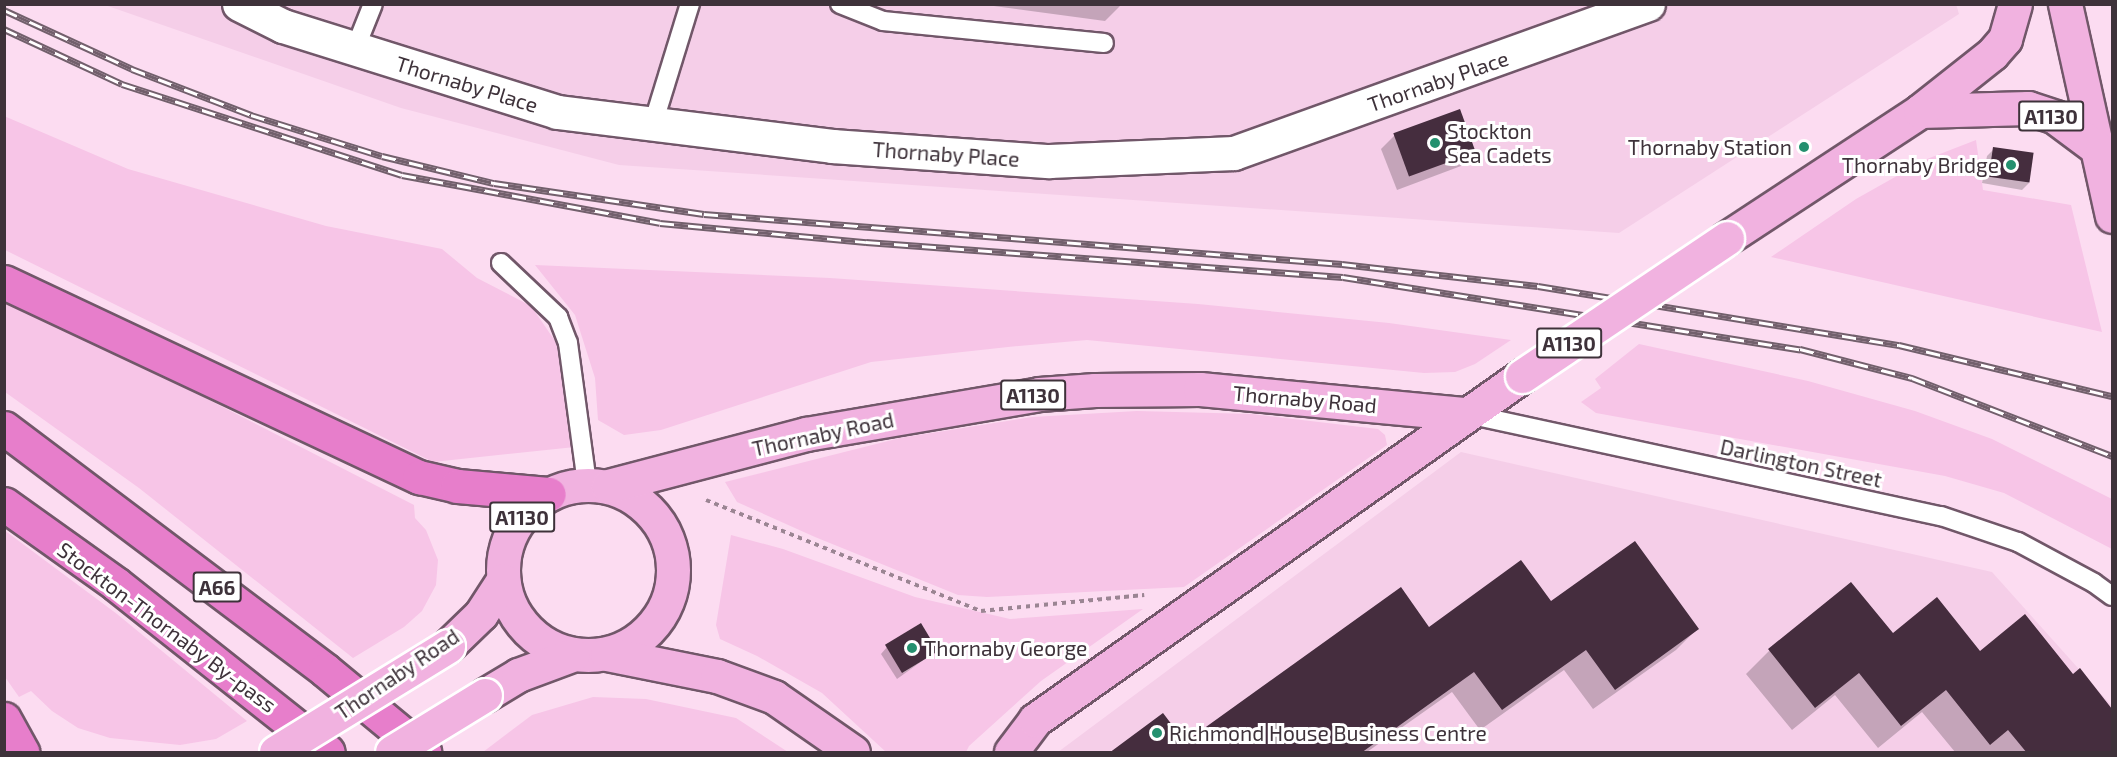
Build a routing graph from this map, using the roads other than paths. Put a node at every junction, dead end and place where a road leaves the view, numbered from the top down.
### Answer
1 (239, 4) edge
2 (373, 4) edge
3 (690, 4) edge
4 (840, 4) edge
5 (1648, 4) edge
6 (2015, 4) edge
7 (2065, 4) edge
8 (1104, 43) dead end
9 (355, 49) junction
10 (1920, 111) junction
11 (653, 124) junction
12 (2098, 149) junction
13 (2112, 216) edge
14 (501, 263) dead end
15 (4, 282) edge
16 (1466, 414) junction
17 (4, 428) edge
18 (598, 485) junction
19 (549, 494) junction
20 (4, 504) edge
21 (503, 580) junction
22 (2112, 596) edge
23 (607, 654) junction
24 (572, 655) junction
25 (4, 719) edge
26 (21, 753) edge
27 (276, 753) edge
28 (328, 753) edge
29 (392, 753) edge
30 (424, 753) edge
31 (853, 753) edge
32 (1011, 753) edge

1 - 9 street, Thornaby Place
2 - 9 lane
3 - 11 lane
4 - 8 lane
5 - 11 street, Thornaby Place
6 - 10 main road
7 - 12 main road, A1130
9 - 11 street, Thornaby Place
10 - 12 main road, A1130
10 - 16 main road, A1130, bridge
12 - 13 main road, A1130
14 - 18 lane
15 - 19 highway
16 - 18 main road, Thornaby Road / A1130
16 - 22 lane, Darlington Street
16 - 32 main road, A1130
17 - 30 highway, A66
18 - 19 main road, A1130
18 - 23 main road, A1130
19 - 21 main road, A1130
20 - 28 highway, Stockton-Thornaby By-pass / A66
21 - 24 main road, A1130
21 - 27 main road, Thornaby Road / A1130, bridge
23 - 24 main road, A1130
23 - 31 main road, A1130
24 - 29 main road, A1130, bridge
25 - 26 highway

